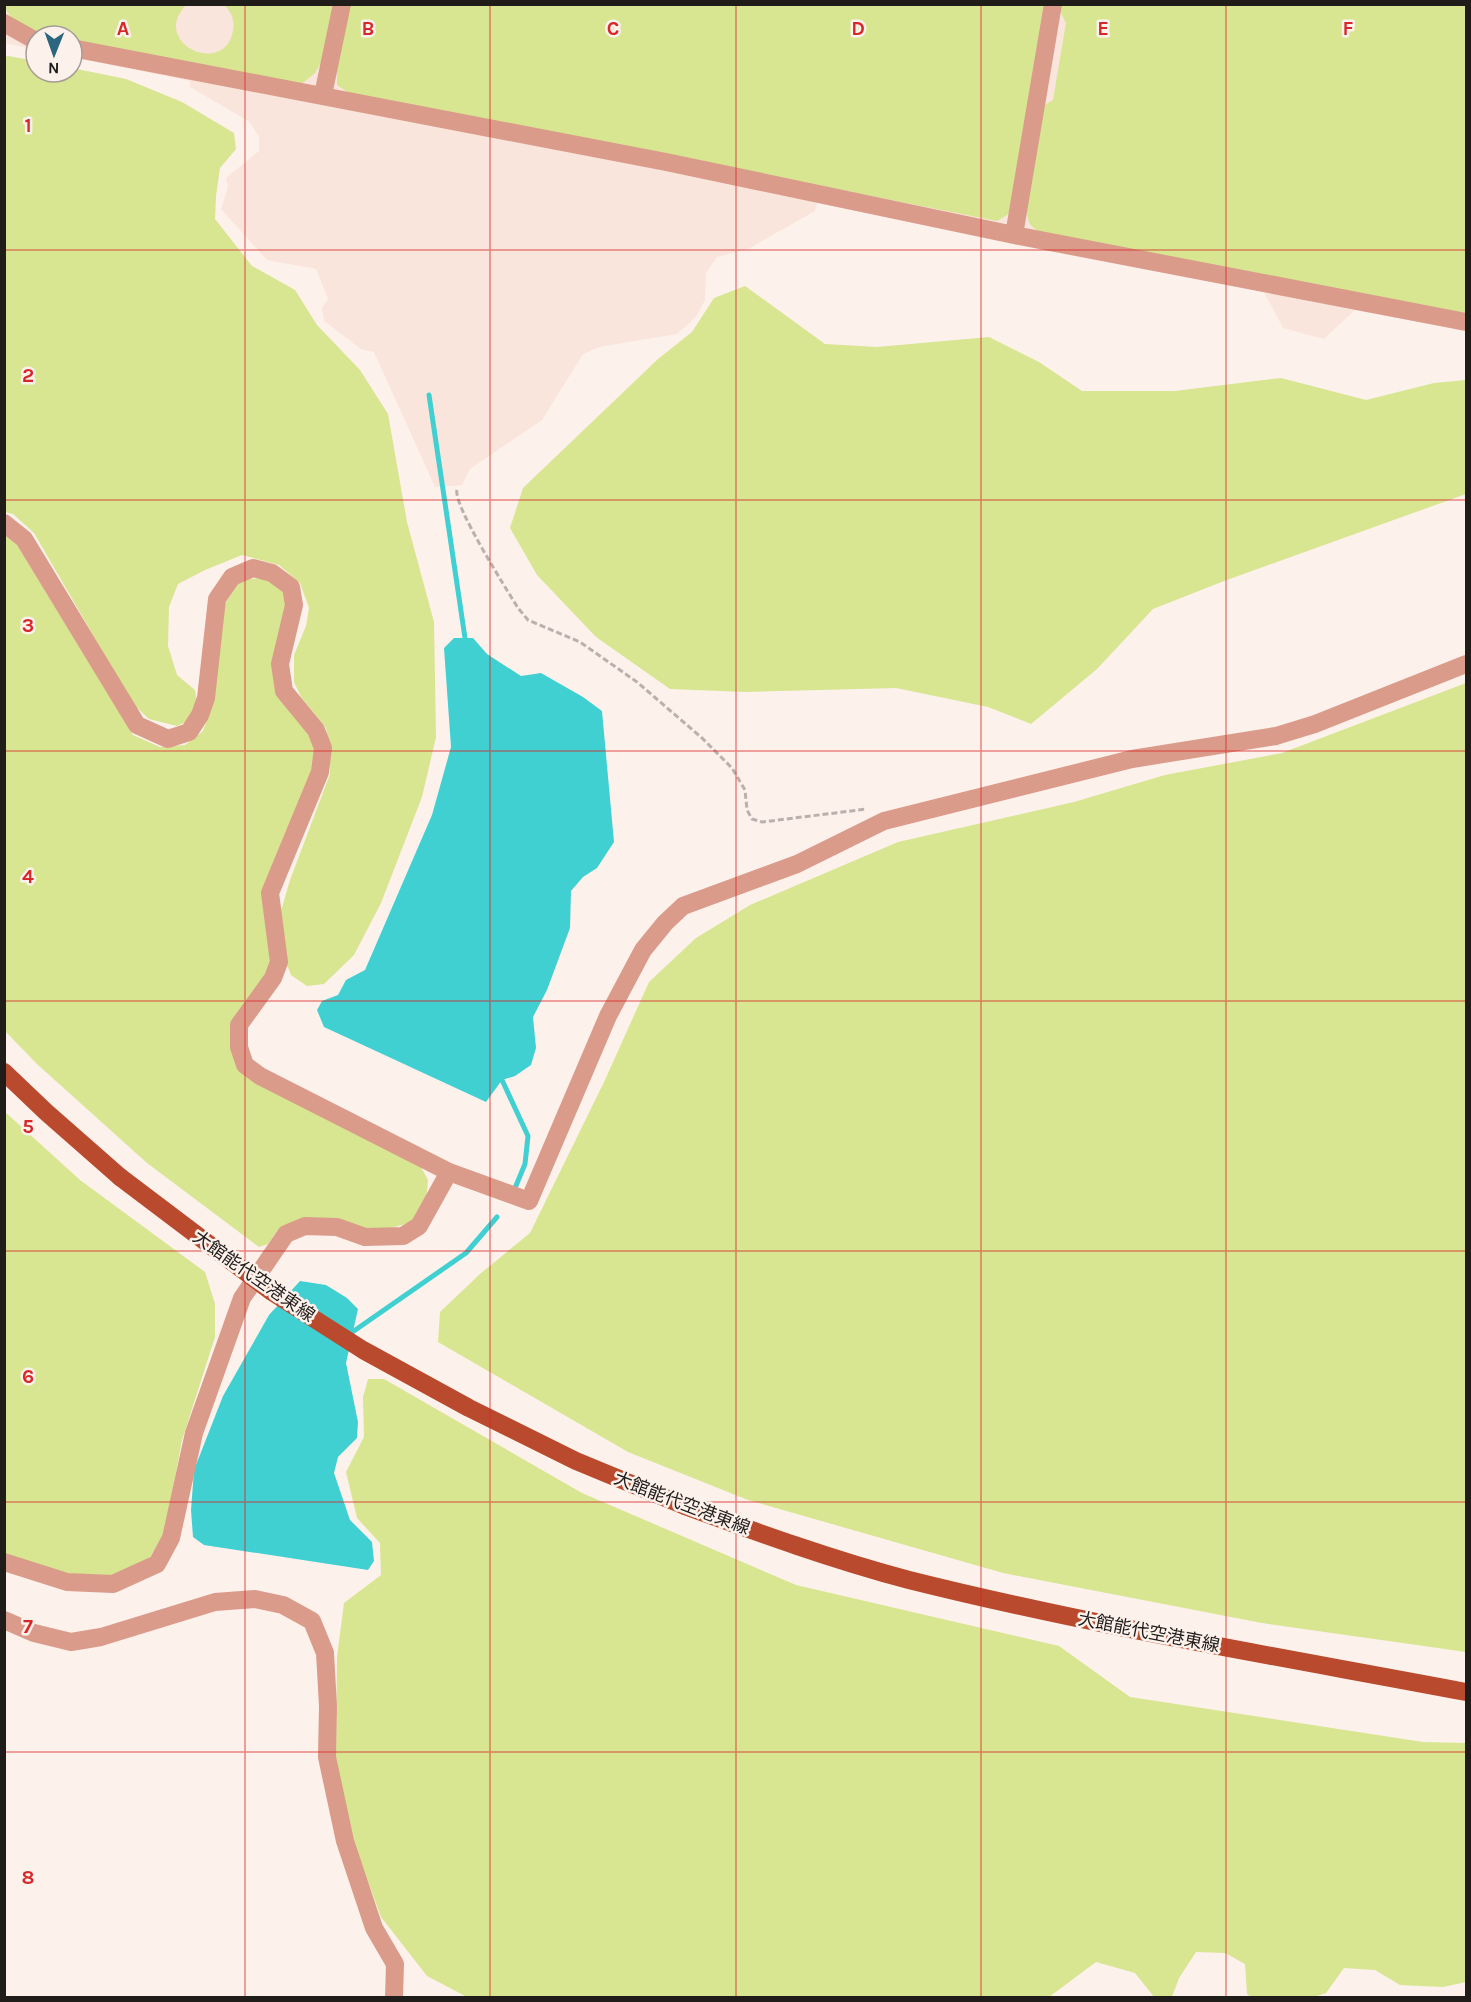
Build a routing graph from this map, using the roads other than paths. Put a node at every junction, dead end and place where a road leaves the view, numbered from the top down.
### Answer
1 (342, 4) edge
2 (1053, 4) edge
3 (4, 23) edge
4 (24, 34) edge
5 (84, 50) edge
6 (323, 95) junction
7 (1014, 235) junction
8 (1467, 322) edge
9 (4, 523) edge
10 (1467, 664) edge
11 (4, 1072) edge
12 (448, 1172) junction
13 (4, 1562) edge
14 (4, 1620) edge
15 (1467, 1692) edge
16 (394, 1998) edge

1 - 6 street
2 - 7 street
3 - 4 street
5 - 6 street
6 - 7 street
7 - 8 street
9 - 12 street
10 - 12 street
11 - 15 main road, 大館能代空港東線, bridge
12 - 13 street
14 - 16 street

